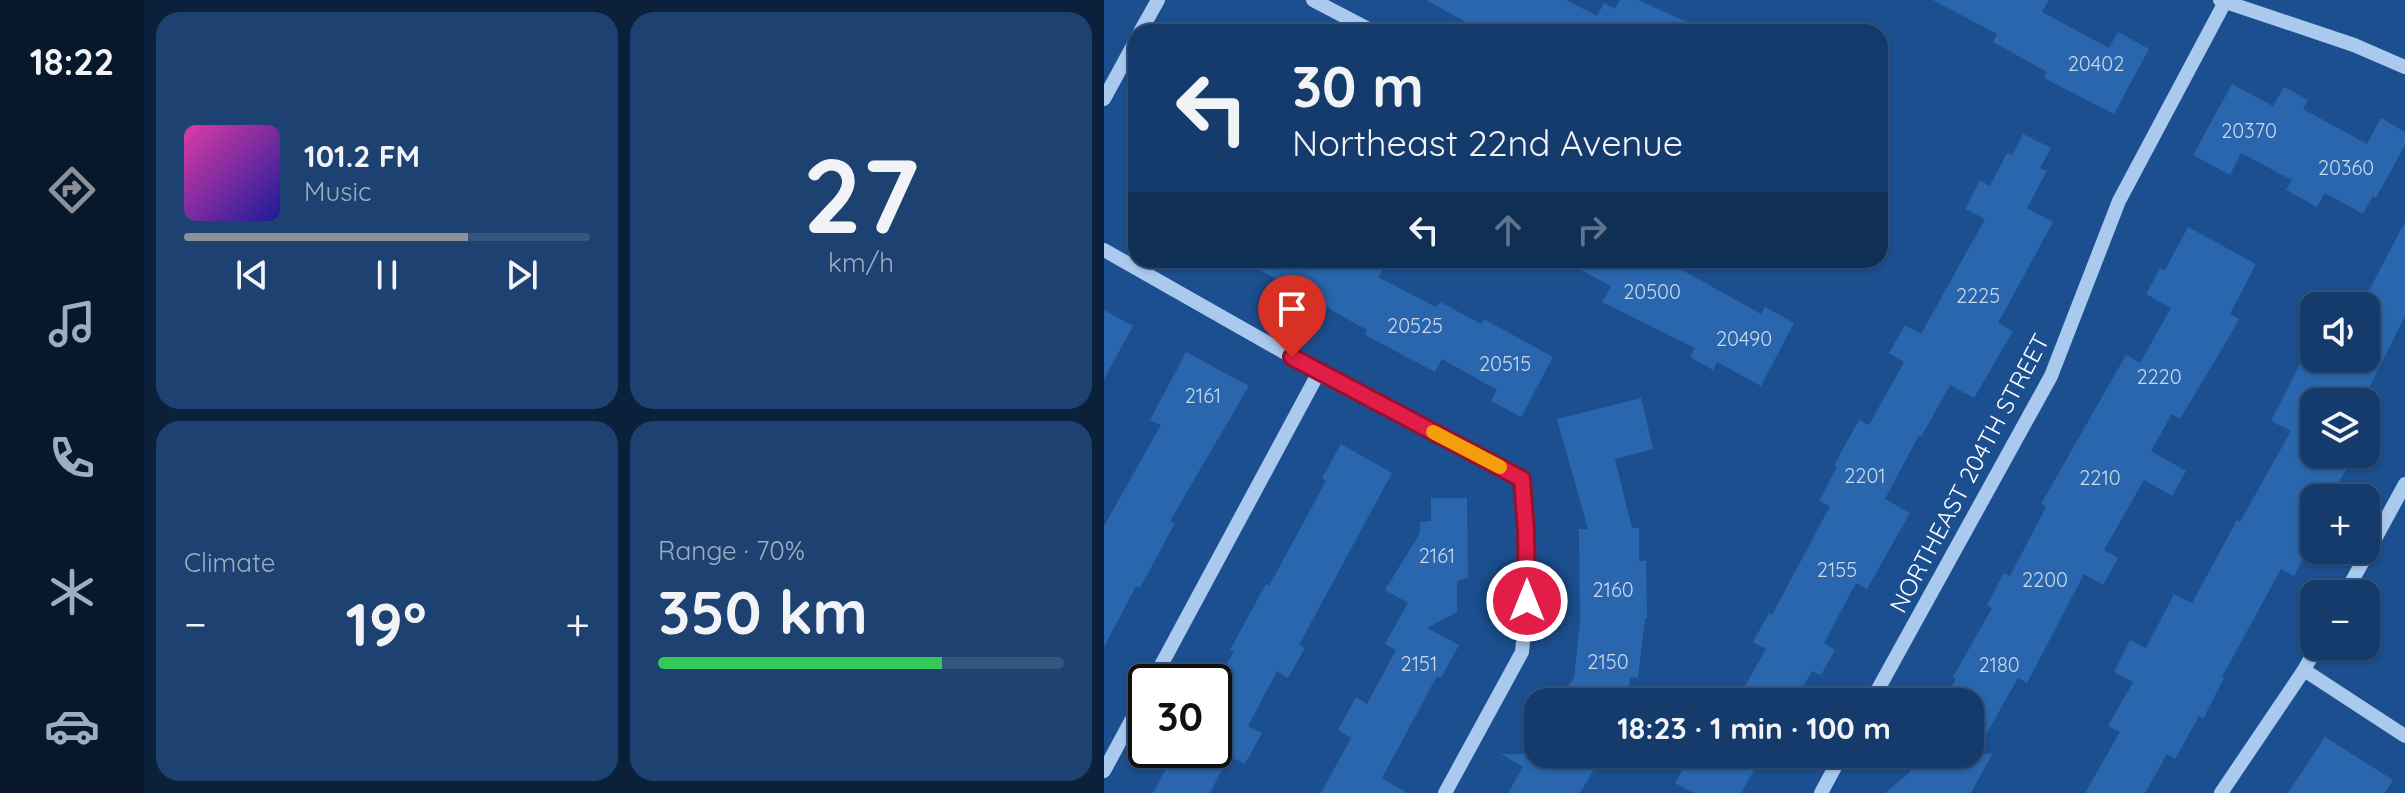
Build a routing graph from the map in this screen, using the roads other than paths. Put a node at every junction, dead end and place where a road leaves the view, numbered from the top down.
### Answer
1 (1158, 0) edge
2 (1313, 0) edge
3 (2222, 1) edge
4 (1144, 24) edge
5 (1359, 24) edge
6 (1128, 55) edge
7 (2405, 67) edge
8 (1104, 99) edge
9 (1104, 250) edge
10 (1128, 264) edge
11 (1136, 268) edge
12 (1319, 372) junction
13 (2405, 484) edge
14 (2353, 580) edge
15 (2309, 660) edge
16 (1162, 664) edge
17 (2304, 670) junction
18 (1879, 688) edge
19 (1128, 726) edge
20 (2405, 736) edge
21 (1834, 768) edge
22 (1104, 771) edge
23 (1445, 793) edge
24 (1821, 793) edge
25 (2221, 793) edge

1 - 4 street
2 - 5 street
3 - 7 street
3 - 18 street, NORTHEAST 204TH STREET
6 - 8 street
9 - 10 street
11 - 12 street
12 - 16 street
12 - 23 street
13 - 14 street
15 - 17 street
17 - 20 street
17 - 25 street
19 - 22 street
21 - 24 street

